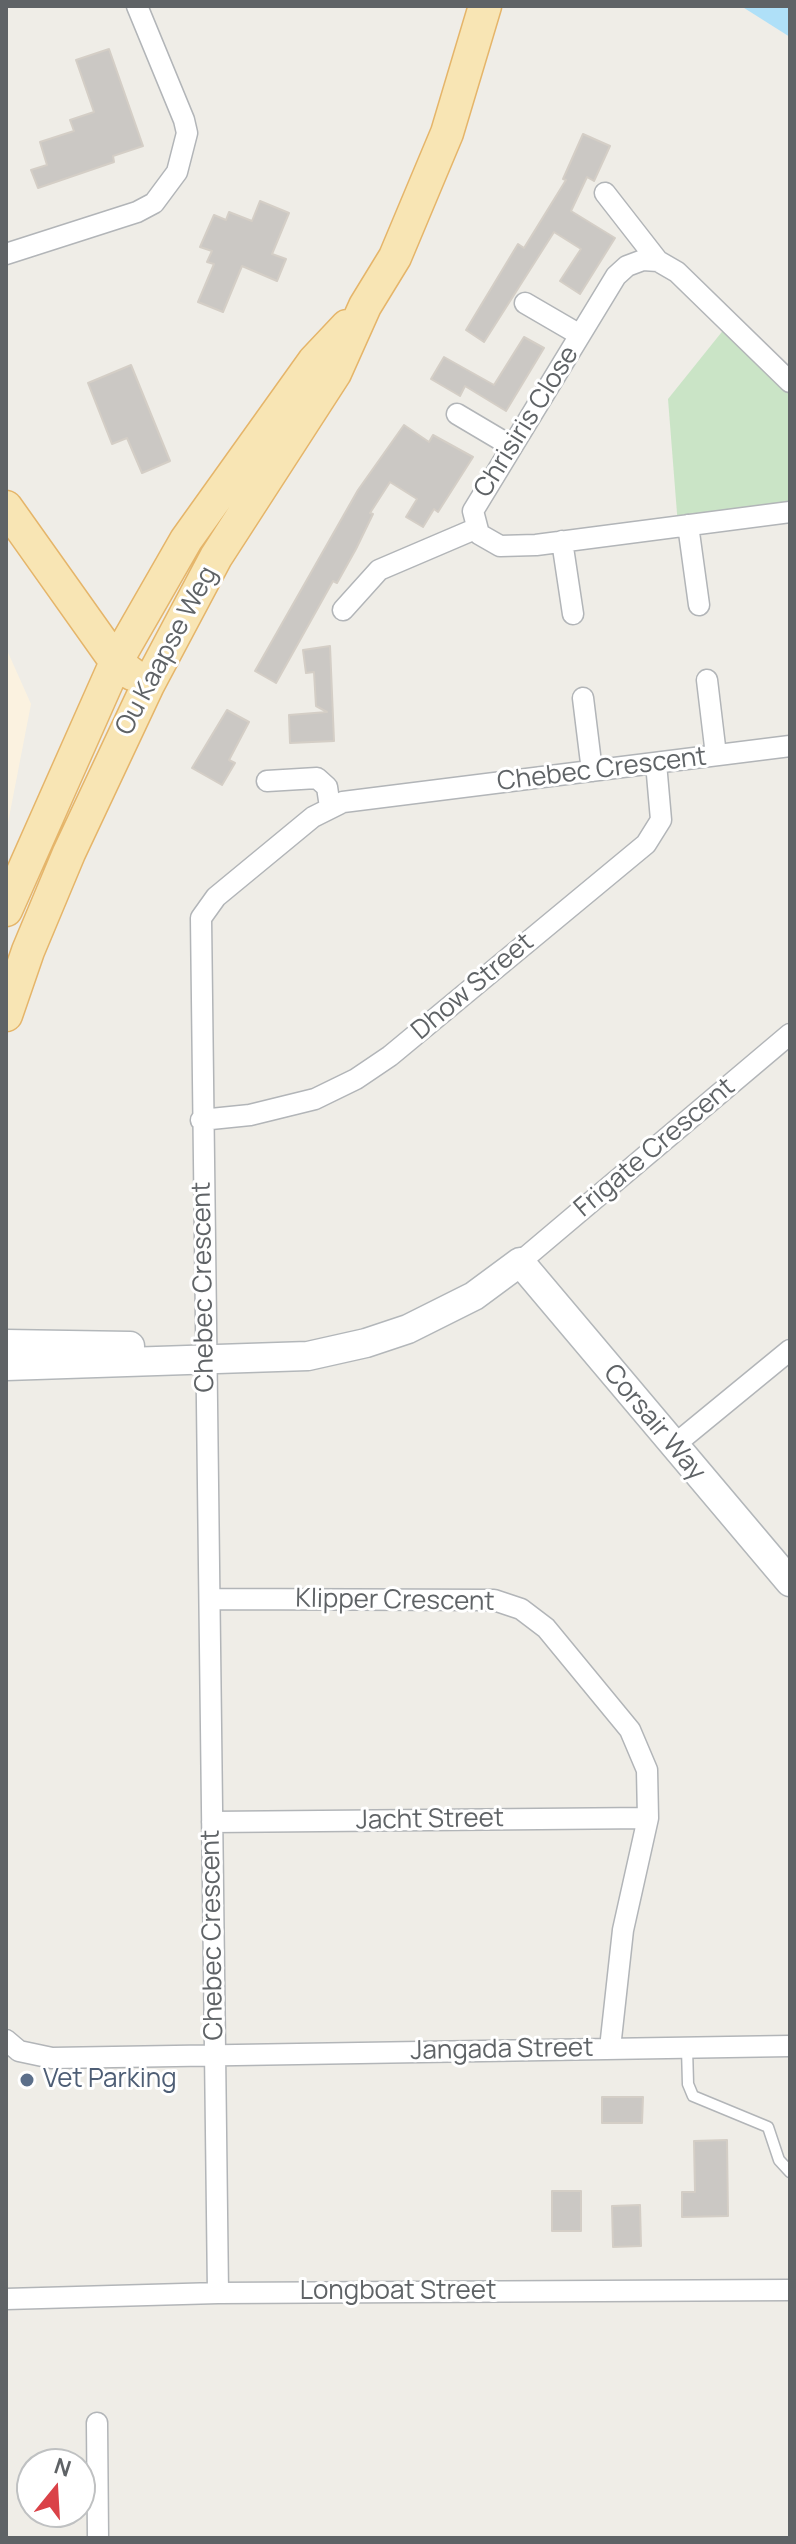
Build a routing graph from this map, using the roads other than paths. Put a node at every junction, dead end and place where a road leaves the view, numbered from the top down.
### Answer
1 (137, 6) edge
2 (485, 6) edge
3 (605, 193) dead end
4 (6, 254) edge
5 (658, 261) junction
6 (525, 303) dead end
7 (365, 306) junction
8 (580, 335) junction
9 (790, 382) edge
10 (457, 414) dead end
11 (511, 446) junction
12 (6, 507) edge
13 (790, 512) edge
14 (688, 525) junction
15 (475, 529) junction
16 (562, 541) junction
17 (699, 605) dead end
18 (343, 610) dead end
19 (573, 614) dead end
20 (116, 662) junction
21 (707, 680) dead end
22 (148, 685) junction
23 (583, 698) dead end
24 (790, 746) edge
25 (716, 755) junction
26 (656, 763) junction
27 (592, 771) junction
28 (267, 781) dead end
29 (330, 807) junction
30 (6, 910) edge
31 (6, 1015) edge
32 (790, 1034) edge
33 (201, 1120) junction
34 (520, 1262) junction
35 (6, 1344) edge
36 (790, 1350) edge
37 (197, 1360) junction
38 (6, 1366) edge
39 (673, 1446) junction
40 (790, 1582) edge
41 (210, 1599) junction
42 (648, 1818) junction
43 (212, 1822) junction
44 (6, 2040) edge
45 (790, 2046) edge
46 (610, 2048) junction
47 (687, 2048) junction
48 (215, 2054) junction
49 (790, 2172) edge
50 (790, 2290) edge
51 (218, 2293) junction
52 (6, 2299) edge
53 (97, 2423) dead end
54 (98, 2538) edge

1 - 4 street
2 - 7 main road, Ou Kaapse Weg
3 - 5 street
5 - 8 street, Chrisiris Close
5 - 9 street
6 - 8 street
7 - 20 main road, Ou Kaapse Weg
7 - 22 main road, Ou Kaapse Weg
8 - 11 street, Chrisiris Close
10 - 11 street
11 - 15 street, Chrisiris Close
12 - 20 main road
13 - 14 street, Chrisiris Close
14 - 16 street, Chrisiris Close
14 - 17 street
15 - 16 street, Chrisiris Close
15 - 18 street
16 - 19 street
20 - 22 main road
20 - 30 main road, Ou Kaapse Weg
21 - 25 street
22 - 31 main road, Ou Kaapse Weg
23 - 27 street
24 - 25 street, Chebec Crescent
25 - 26 street, Chebec Crescent
26 - 27 street, Chebec Crescent
26 - 33 street, Dhow Street
27 - 29 street, Chebec Crescent
28 - 29 street
29 - 33 street, Chebec Crescent
32 - 34 street, Frigate Crescent
33 - 37 street, Chebec Crescent
34 - 37 street
34 - 39 street, Corsair Way
35 - 37 street
36 - 39 street
37 - 38 street
37 - 41 street, Chebec Crescent
39 - 40 street, Corsair Way
41 - 42 street, Klipper Crescent
41 - 43 street, Chebec Crescent
42 - 43 street, Jacht Street
42 - 46 street, Klipper Crescent
43 - 48 street, Chebec Crescent
44 - 48 street, Jangada Street
45 - 47 street, Jangada Street
46 - 47 street, Jangada Street
46 - 48 street, Jangada Street
47 - 49 lane
48 - 51 street, Chebec Crescent
50 - 51 street, Longboat Street
51 - 52 street, Longboat Street
53 - 54 street

